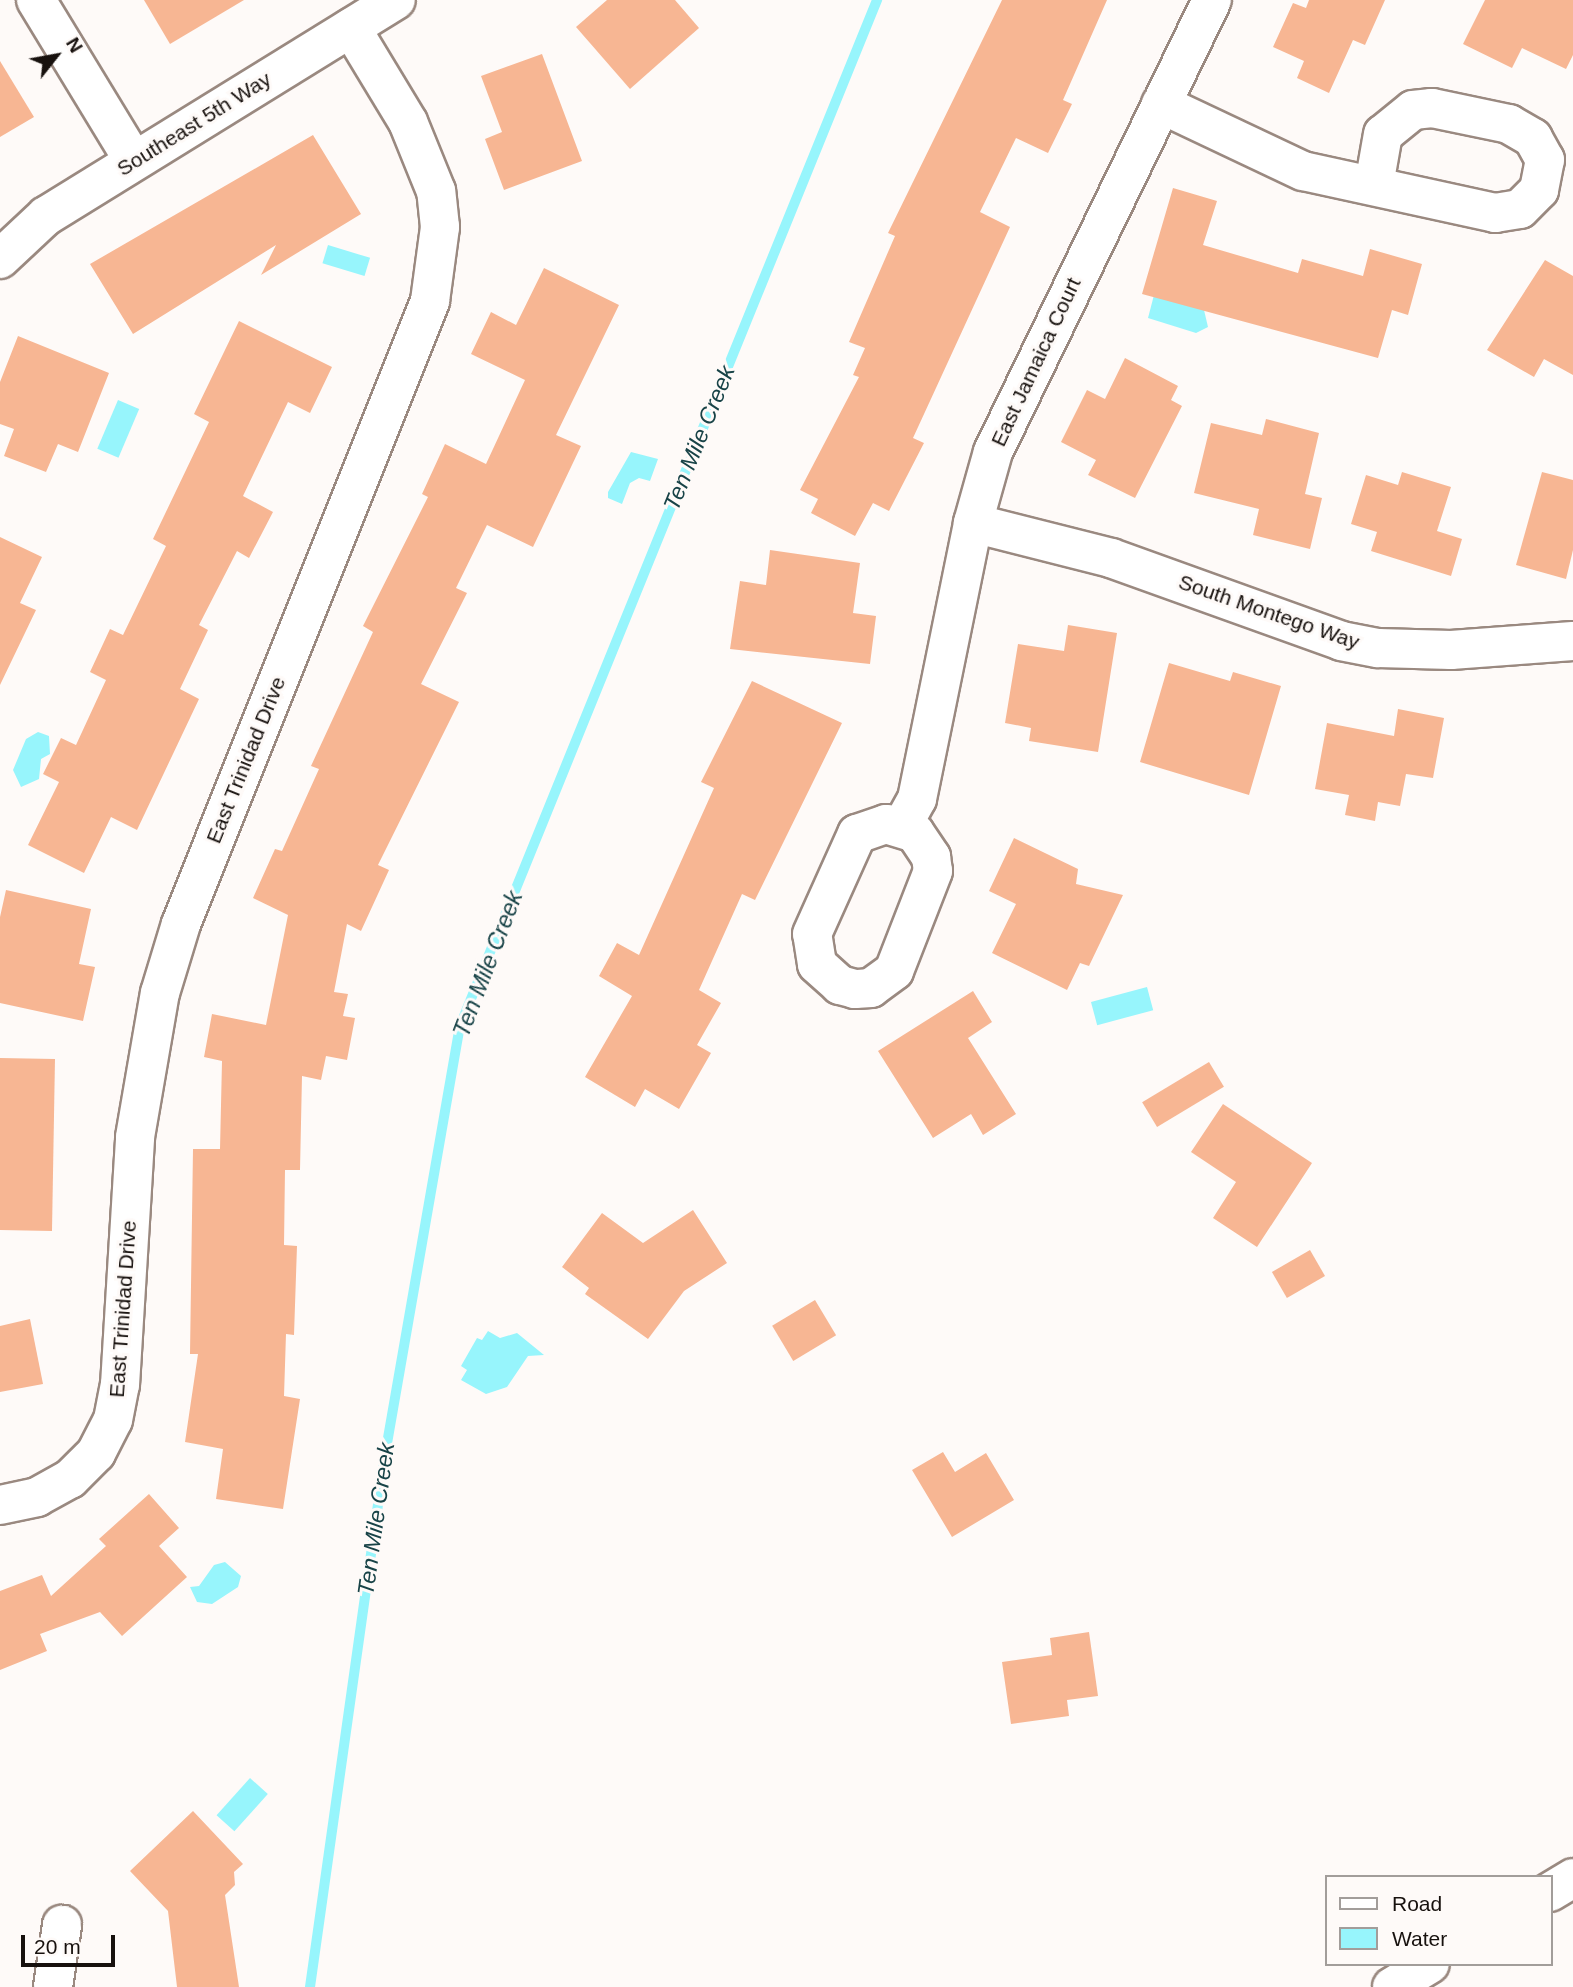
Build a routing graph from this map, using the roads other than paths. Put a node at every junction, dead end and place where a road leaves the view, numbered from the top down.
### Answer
1 (36, 0) edge
2 (396, 0) edge
3 (1212, 0) edge
4 (351, 28) junction
5 (1161, 103) junction
6 (134, 160) junction
7 (1374, 185) dead end
8 (0, 259) edge
9 (973, 523) junction
10 (1573, 641) edge
11 (902, 826) dead end
12 (0, 1504) edge
13 (1573, 1878) edge
14 (1552, 1891) edge
15 (62, 1925) dead end
16 (1427, 1966) edge
17 (53, 1987) edge
18 (1392, 1987) edge

1 - 6 street
2 - 4 street, Southeast 5th Way
3 - 5 street, East Jamaica Court
4 - 6 street, Southeast 5th Way
4 - 12 street, East Trinidad Drive
5 - 7 street
5 - 9 street, East Jamaica Court
6 - 8 street, Southeast 5th Way
9 - 10 street, South Montego Way
9 - 11 street, East Jamaica Court
13 - 14 street
15 - 17 street
16 - 18 street

